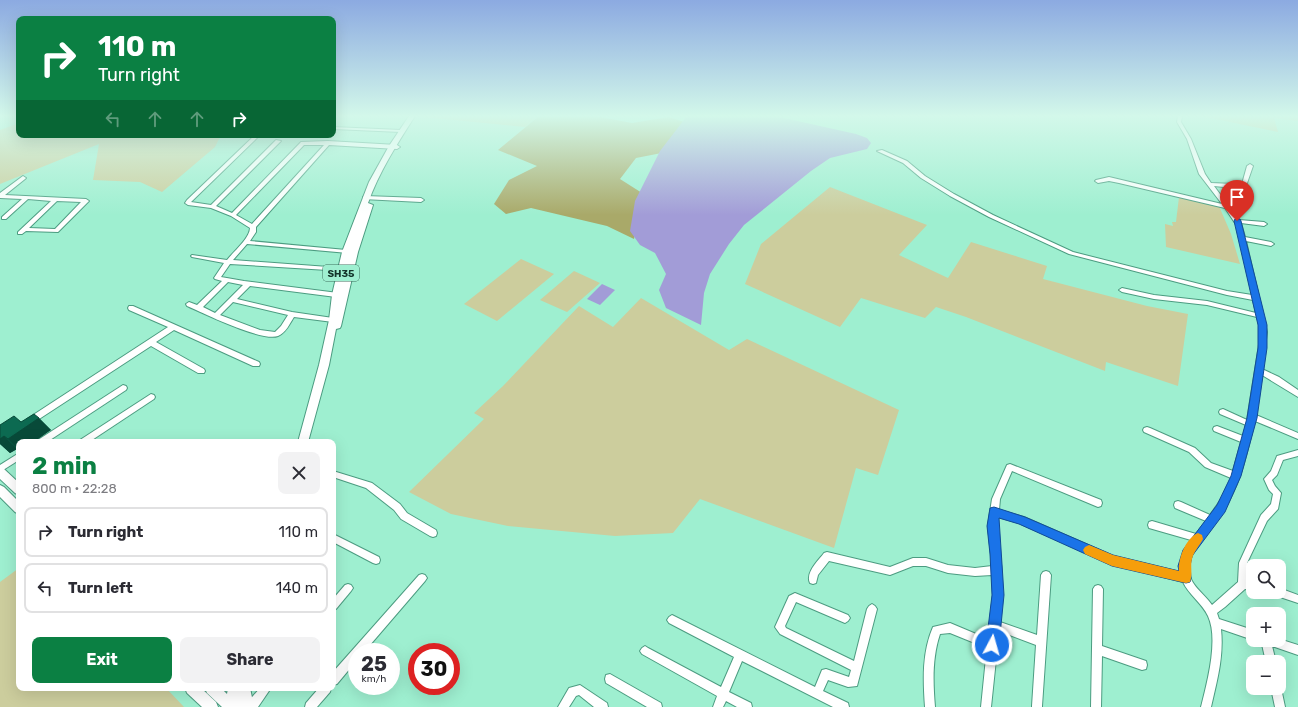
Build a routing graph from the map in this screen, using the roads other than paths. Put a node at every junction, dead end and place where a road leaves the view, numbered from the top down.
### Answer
1 (243, 149) edge
2 (270, 149) edge
3 (297, 149) edge
4 (323, 149) edge
5 (393, 149) edge
6 (1193, 149) edge
7 (880, 151) dead end
8 (1250, 166) dead end
9 (23, 178) dead end
10 (1098, 181) dead end
11 (1209, 184) junction
12 (0, 196) edge
13 (27, 197) junction
14 (369, 197) junction
15 (56, 199) junction
16 (421, 200) dead end
17 (212, 207) junction
18 (1227, 207) junction
19 (233, 215) junction
20 (4, 218) dead end
21 (1237, 221) junction
22 (1264, 224) dead end
23 (253, 227) junction
24 (25, 229) junction
25 (20, 233) dead end
26 (1242, 238) junction
27 (246, 242) junction
28 (1271, 244) dead end
29 (346, 252) junction
30 (194, 256) dead end
31 (228, 262) junction
32 (342, 270) junction
33 (227, 280) junction
34 (248, 284) junction
35 (1122, 290) dead end
36 (336, 295) junction
37 (1256, 298) junction
38 (232, 300) junction
39 (189, 304) dead end
40 (131, 308) dead end
41 (198, 308) junction
42 (292, 314) junction
43 (215, 316) junction
44 (1261, 316) junction
45 (333, 320) junction
46 (174, 327) junction
47 (150, 342) junction
48 (256, 364) dead end
49 (1259, 370) junction
50 (201, 371) dead end
51 (123, 388) dead end
52 (1298, 394) edge
53 (150, 397) dead end
54 (1223, 412) dead end
55 (1251, 421) junction
56 (22, 427) edge
57 (1217, 429) dead end
58 (1148, 430) dead end
59 (1298, 436) edge
60 (46, 439) edge
61 (87, 439) edge
62 (304, 439) edge
63 (309, 439) edge
64 (1246, 441) junction
65 (1298, 453) edge
66 (16, 458) edge
67 (0, 469) edge
68 (0, 472) edge
69 (336, 475) edge
70 (1236, 476) junction
71 (16, 485) edge
72 (0, 490) edge
73 (1098, 503) dead end
74 (1178, 505) dead end
75 (16, 506) edge
76 (994, 512) junction
77 (1212, 520) junction
78 (1152, 525) dead end
79 (434, 533) dead end
80 (1198, 538) junction
81 (336, 540) edge
82 (376, 560) dead end
83 (997, 570) junction
84 (1046, 575) dead end
85 (422, 578) dead end
86 (1186, 578) junction
87 (813, 580) dead end
88 (1243, 584) junction
89 (1246, 585) edge
90 (348, 588) dead end
91 (1098, 589) dead end
92 (1286, 595) edge
93 (1298, 599) edge
94 (336, 602) edge
95 (872, 609) dead end
96 (1211, 612) junction
97 (845, 618) dead end
98 (672, 620) dead end
99 (1216, 623) junction
100 (994, 625) junction
101 (1246, 633) edge
102 (1042, 642) junction
103 (365, 643) edge
104 (992, 645) junction
105 (1286, 646) edge
106 (1097, 649) junction
107 (645, 650) dead end
108 (1298, 650) edge
109 (740, 654) junction
110 (348, 662) edge
111 (1142, 665) dead end
112 (856, 667) junction
113 (336, 676) edge
114 (610, 679) dead end
115 (195, 691) edge
116 (215, 691) edge
117 (234, 691) edge
118 (241, 691) edge
119 (244, 691) edge
120 (264, 691) edge
121 (323, 691) edge
122 (817, 693) junction
123 (723, 694) junction
124 (1277, 695) edge
125 (1038, 706) dead end
126 (211, 707) edge
127 (231, 707) edge
128 (247, 707) edge
129 (251, 707) edge
130 (310, 707) edge
131 (563, 707) edge
132 (603, 707) edge
133 (657, 707) edge
134 (718, 707) edge
135 (746, 707) edge
136 (844, 707) edge
137 (930, 707) edge
138 (986, 707) edge
139 (1096, 707) edge
140 (1206, 707) edge
141 (1280, 707) edge

1 - 17 street
2 - 17 street
3 - 19 street
4 - 23 street
5 - 14 main road, SH35
6 - 11 street
7 - 37 street
8 - 11 street
9 - 12 street
10 - 18 street
11 - 18 street
12 - 13 street
13 - 15 street
13 - 20 street
14 - 16 street
14 - 29 main road, SH35
14 - 63 main road, SH35
15 - 24 street
15 - 24 street
17 - 19 street
18 - 21 street
19 - 23 street
21 - 22 street
21 - 26 street
23 - 27 street
24 - 25 street
26 - 28 street
26 - 37 street
27 - 29 street
27 - 31 street
29 - 32 main road, SH35
30 - 31 street
31 - 32 street
31 - 33 street
32 - 36 main road, SH35
33 - 34 street
33 - 41 street
34 - 36 street
34 - 38 street
35 - 44 street
36 - 45 main road, SH35
37 - 44 street
38 - 42 street
38 - 43 street
39 - 41 street
40 - 46 street
41 - 43 street
42 - 43 street
42 - 45 street
44 - 49 street
45 - 62 main road, SH35
46 - 47 street
46 - 48 street
47 - 50 street
47 - 56 street
49 - 52 street
49 - 55 street
51 - 60 street
53 - 61 street
54 - 55 street
55 - 59 street
55 - 64 street
57 - 64 street
58 - 70 street
64 - 70 street
65 - 88 street
66 - 67 street
68 - 71 main road
69 - 79 street
70 - 77 street
72 - 75 main road
73 - 76 street
74 - 77 street
76 - 83 street
76 - 86 street
77 - 80 street
78 - 80 street
80 - 86 street
81 - 82 street
83 - 87 street
83 - 100 street
84 - 102 street
85 - 103 street
86 - 96 street
88 - 89 street
88 - 96 street
90 - 94 street
91 - 106 street
92 - 93 street
95 - 112 street
96 - 99 street
97 - 112 street
98 - 109 street
99 - 101 street
99 - 140 street
100 - 102 street
100 - 104 street
102 - 125 street
104 - 137 street
104 - 138 street
105 - 108 street
106 - 111 street
106 - 139 street
107 - 123 street
109 - 122 street
109 - 123 street
110 - 113 street
112 - 122 street
114 - 133 street
115 - 126 main road
116 - 127 main road
117 - 127 main road
118 - 127 main road
119 - 128 main road
120 - 129 street
121 - 130 street
122 - 136 street
123 - 134 street
123 - 135 street
124 - 141 street
131 - 132 street

